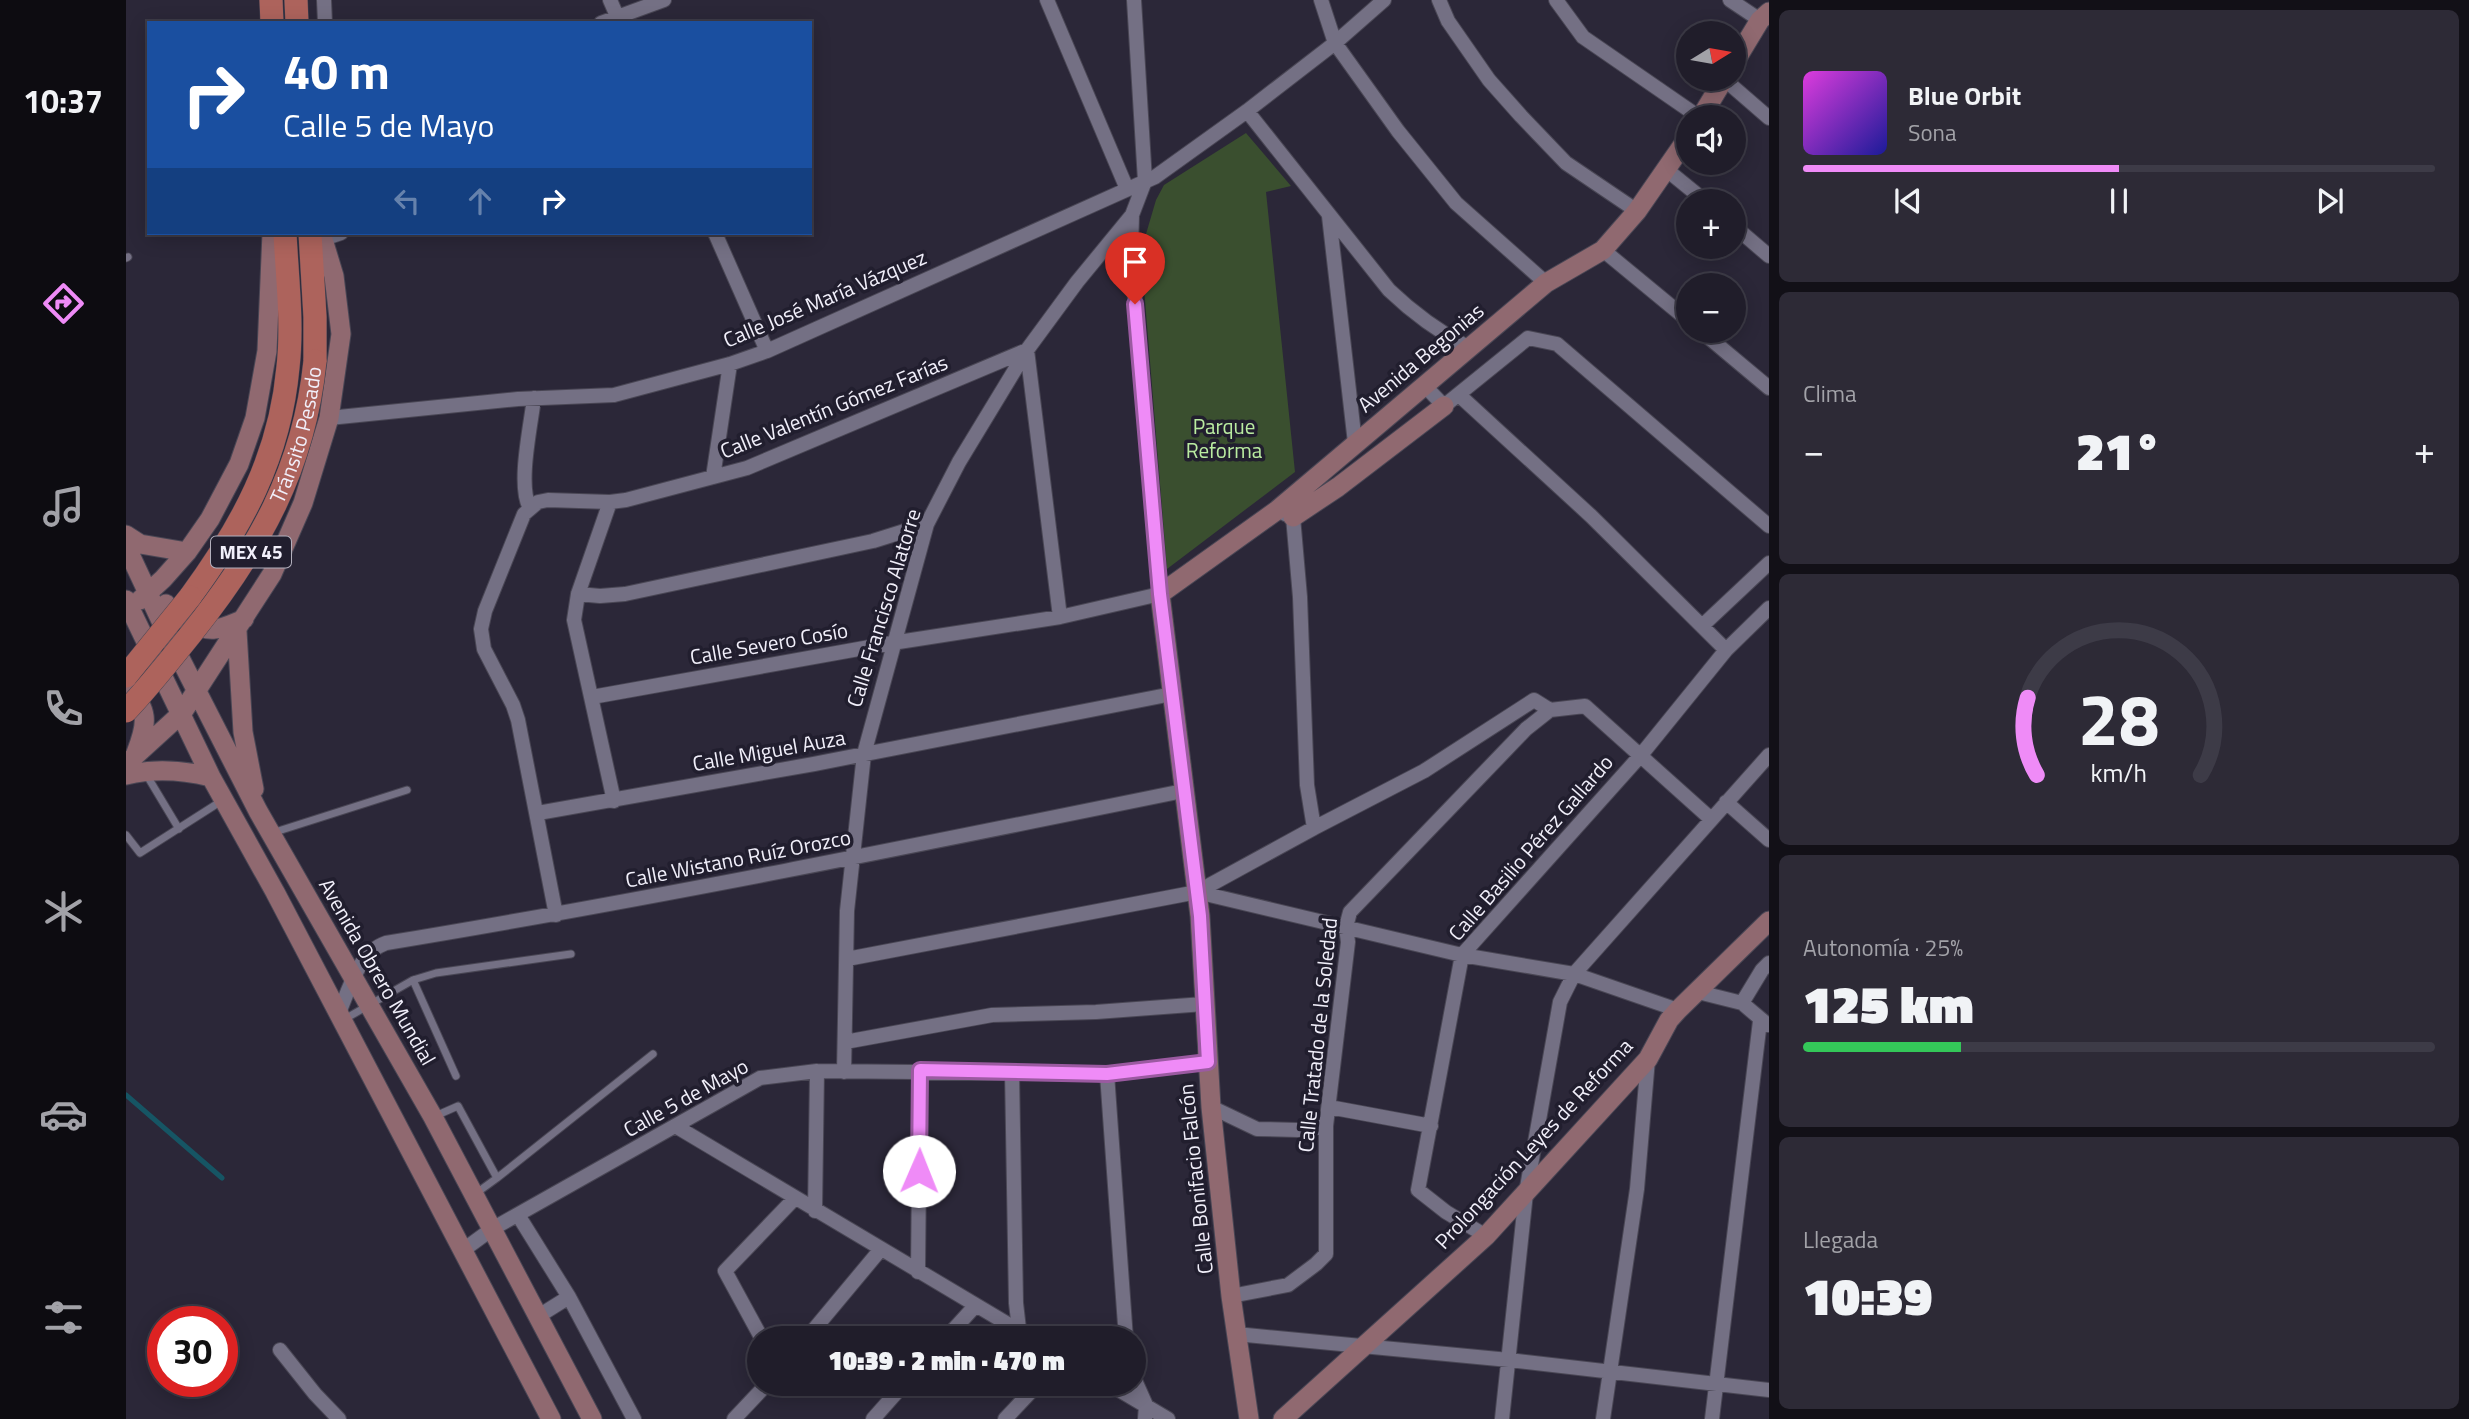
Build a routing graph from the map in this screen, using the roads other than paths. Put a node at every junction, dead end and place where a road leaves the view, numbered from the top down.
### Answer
1 (271, 0) edge
2 (296, 0) edge
3 (324, 0) edge
4 (610, 0) edge
5 (664, 0) edge
6 (1047, 0) edge
7 (1133, 0) edge
8 (1321, 0) edge
9 (1384, 0) edge
10 (1440, 0) edge
11 (1556, 0) edge
12 (1730, 0) edge
13 (1765, 16) edge
14 (619, 20) edge
15 (272, 21) edge
16 (297, 21) edge
17 (326, 21) edge
18 (1335, 43) junction
19 (1746, 45) edge
20 (1738, 91) edge
21 (1682, 105) edge
22 (1247, 111) junction
23 (1769, 118) edge
24 (1676, 156) edge
25 (1667, 170) junction
26 (1150, 179) junction
27 (1691, 189) edge
28 (1126, 190) junction
29 (1637, 211) junction
30 (1329, 214) junction
31 (1132, 215) junction
32 (272, 235) edge
33 (285, 235) edge
34 (324, 235) edge
35 (324, 235) edge
36 (716, 235) edge
37 (1746, 236) edge
38 (1603, 250) junction
39 (1769, 256) edge
40 (1546, 283) junction
41 (1676, 310) edge
42 (1715, 343) edge
43 (1469, 348) junction
44 (1027, 350) junction
45 (767, 351) junction
46 (730, 364) junction
47 (1424, 385) junction
48 (1769, 388) edge
49 (534, 398) junction
50 (1452, 401) junction
51 (329, 418) junction
52 (1355, 443) junction
53 (713, 477) junction
54 (610, 502) junction
55 (530, 508) junction
56 (1285, 514) junction
57 (927, 524) junction
58 (1769, 526) edge
59 (126, 534) edge
60 (126, 546) edge
61 (187, 552) junction
62 (1769, 563) edge
63 (163, 579) junction
64 (148, 592) junction
65 (578, 594) junction
66 (1160, 594) junction
67 (128, 607) edge
68 (1769, 608) edge
69 (1060, 617) junction
70 (241, 625) junction
71 (1702, 626) junction
72 (892, 643) junction
73 (1726, 650) junction
74 (126, 676) edge
75 (126, 684) edge
76 (196, 690) junction
77 (1172, 694) junction
78 (592, 697) junction
79 (1550, 710) junction
80 (126, 711) edge
81 (182, 713) junction
82 (864, 754) junction
83 (1641, 755) junction
84 (1769, 755) edge
85 (133, 766) edge
86 (211, 777) junction
87 (407, 790) dead end
88 (1183, 791) junction
89 (224, 800) junction
90 (614, 801) junction
91 (1726, 802) junction
92 (258, 811) junction
93 (538, 813) junction
94 (1711, 819) junction
95 (1314, 828) junction
96 (178, 829) junction
97 (272, 834) junction
98 (126, 835) edge
99 (1769, 840) edge
100 (853, 859) junction
101 (1197, 892) junction
102 (556, 915) junction
103 (1769, 921) edge
104 (1346, 927) junction
105 (570, 954) dead end
106 (1462, 956) junction
107 (847, 959) junction
108 (1767, 970) edge
109 (1574, 974) junction
110 (354, 977) junction
111 (413, 980) junction
112 (1698, 992) junction
113 (1742, 1003) junction
114 (369, 1004) junction
115 (1204, 1004) junction
116 (1678, 1010) junction
117 (340, 1017) junction
118 (1765, 1024) edge
119 (845, 1042) junction
120 (653, 1054) dead end
121 (1648, 1059) junction
122 (1208, 1062) junction
123 (920, 1070) junction
124 (817, 1071) junction
125 (844, 1072) junction
126 (1012, 1072) junction
127 (1107, 1074) junction
128 (456, 1076) dead end
129 (1211, 1107) junction
130 (1329, 1107) junction
131 (433, 1117) junction
132 (1326, 1126) junction
133 (1430, 1126) junction
134 (677, 1127) junction
135 (497, 1178) junction
136 (1526, 1193) junction
137 (474, 1194) junction
138 (794, 1198) junction
139 (815, 1211) junction
140 (518, 1215) junction
141 (492, 1229) junction
142 (1486, 1236) junction
143 (881, 1249) junction
144 (462, 1251) junction
145 (918, 1272) junction
146 (1231, 1296) junction
147 (569, 1297) junction
148 (975, 1305) junction
149 (537, 1317) junction
150 (755, 1326) edge
151 (817, 1326) edge
152 (956, 1326) edge
153 (1014, 1326) edge
154 (1019, 1326) edge
155 (1125, 1326) edge
156 (1236, 1334) junction
157 (1362, 1347) junction
158 (280, 1350) dead end
159 (1508, 1360) junction
160 (1610, 1371) junction
161 (1717, 1383) junction
162 (1769, 1390) edge
163 (756, 1396) edge
164 (893, 1396) edge
165 (1027, 1396) edge
166 (1124, 1396) edge
167 (1145, 1412) edge
168 (339, 1419) edge
169 (551, 1419) edge
170 (592, 1419) edge
171 (634, 1419) edge
172 (734, 1419) edge
173 (873, 1419) edge
174 (1005, 1419) edge
175 (1168, 1419) edge
176 (1249, 1419) edge
177 (1283, 1419) edge
178 (1502, 1419) edge
179 (1603, 1419) edge
180 (1712, 1419) edge

1 - 15 main road
2 - 16 main road
3 - 17 street
4 - 14 street
5 - 14 street
6 - 28 street
7 - 26 street
8 - 18 street
9 - 18 street, Calle José María Vázquez
10 - 29 street
11 - 21 street
12 - 13 street
13 - 19 street
18 - 22 street, Calle José María Vázquez
18 - 40 street
20 - 23 street
22 - 26 street, Calle José María Vázquez
22 - 30 street
24 - 25 street, Avenida Begonias
25 - 27 street
25 - 29 street, Avenida Begonias
26 - 28 street, Calle José María Vázquez
26 - 31 street
28 - 45 street, Calle José María Vázquez
29 - 38 street, Avenida Begonias
30 - 43 street
30 - 52 street
31 - 44 street, Calle Francisco Alatorre
31 - 66 street
32 - 61 street
33 - 74 main road, Tránsito Pesado / MEX 45, bridge
34 - 80 main road, Tránsito Pesado / MEX 45, bridge
35 - 51 street
36 - 45 street
37 - 39 street
38 - 40 street, Avenida Begonias
38 - 41 street
40 - 43 street, Avenida Begonias
42 - 48 street
43 - 47 street, Avenida Begonias
44 - 53 street, Calle Valentín Gómez Farías
44 - 57 street, Calle Francisco Alatorre
44 - 69 street
45 - 46 street, Calle José María Vázquez
46 - 49 street, Calle José María Vázquez
46 - 53 street
47 - 50 street
47 - 52 street, Avenida Begonias
49 - 51 street, Calle José María Vázquez
49 - 55 street
50 - 56 street
50 - 58 street
50 - 71 street
51 - 70 street
52 - 56 street, Avenida Begonias
53 - 54 street, Calle Valentín Gómez Farías
54 - 55 street, Calle Valentín Gómez Farías
54 - 65 street
55 - 93 street
56 - 66 street, Avenida Begonias
56 - 95 street
57 - 65 street
57 - 72 street, Calle Francisco Alatorre
59 - 61 street
60 - 64 street, Avenida Obrero Mundial
61 - 63 street
62 - 71 street
63 - 64 street
63 - 70 street
64 - 67 street
64 - 76 street, Avenida Obrero Mundial
65 - 78 street
66 - 69 street, Calle Severo Cosío
66 - 77 street, Calle Bonifacio Falcón
67 - 81 street
68 - 73 street, Calle Basilio Pérez Gallardo
69 - 72 street, Calle Severo Cosío
70 - 76 street
70 - 92 street
71 - 73 street
72 - 78 street, Calle Severo Cosío
72 - 82 street, Calle Francisco Alatorre
73 - 83 street, Calle Basilio Pérez Gallardo
75 - 85 street
76 - 81 street
76 - 92 street, Avenida Obrero Mundial
77 - 82 street, Calle Miguel Auza
77 - 88 street, Calle Bonifacio Falcón
78 - 90 street
79 - 83 street
79 - 95 street
79 - 104 street, Calle Tratado de la Soledad
81 - 85 street
81 - 86 street
82 - 90 street, Calle Miguel Auza
82 - 100 street, Calle Francisco Alatorre
83 - 94 street
83 - 106 street, Calle Basilio Pérez Gallardo
84 - 91 street
85 - 86 street
85 - 96 lane
86 - 89 street
87 - 97 lane
88 - 100 street, Calle Wistano Ruíz Orozco
88 - 101 street, Calle Bonifacio Falcón
89 - 96 lane
89 - 117 street
90 - 93 street, Calle Miguel Auza
91 - 94 street
91 - 99 street
92 - 97 street, Avenida Obrero Mundial
93 - 102 street
94 - 109 street
95 - 101 street
96 - 98 lane
97 - 110 street, Avenida Obrero Mundial
100 - 102 street, Calle Wistano Ruíz Orozco
100 - 107 street, Calle Francisco Alatorre
101 - 104 street
101 - 107 street
101 - 115 street, Calle Bonifacio Falcón
102 - 110 street, Calle Wistano Ruíz Orozco
103 - 112 street, Prolongación Leyes de Reforma
104 - 106 street
104 - 130 street, Calle Tratado de la Soledad
105 - 111 lane
106 - 109 street
106 - 133 street, Calle Basilio Pérez Gallardo
107 - 119 street, Calle Francisco Alatorre
108 - 113 street
109 - 116 street
109 - 136 street
110 - 114 street, Avenida Obrero Mundial
110 - 117 street, Calle Wistano Ruíz Orozco
111 - 114 lane
111 - 128 lane
112 - 113 street
112 - 116 street, Prolongación Leyes de Reforma
113 - 118 street
114 - 117 lane
114 - 131 street, Avenida Obrero Mundial
115 - 119 street
115 - 122 street, Calle Bonifacio Falcón
116 - 121 street, Prolongación Leyes de Reforma
117 - 144 street
118 - 161 street
119 - 125 street, Calle Francisco Alatorre
120 - 135 lane
121 - 136 street, Prolongación Leyes de Reforma
121 - 160 street
122 - 127 street, Calle 5 de Mayo
122 - 129 street, Calle Bonifacio Falcón
123 - 125 street, Calle 5 de Mayo
123 - 126 street, Calle 5 de Mayo
123 - 145 street
124 - 125 street, Calle 5 de Mayo
124 - 134 street, Calle 5 de Mayo
124 - 139 street
126 - 127 street, Calle 5 de Mayo
126 - 154 street
127 - 155 street
129 - 132 street
129 - 146 street, Calle Bonifacio Falcón
130 - 132 street, Calle Tratado de la Soledad
130 - 133 street
131 - 135 lane
131 - 137 street, Avenida Obrero Mundial
132 - 146 street, Calle Tratado de la Soledad
133 - 142 street, Calle Basilio Pérez Gallardo
134 - 138 street
134 - 140 street, Calle 5 de Mayo
135 - 137 lane
136 - 142 street, Prolongación Leyes de Reforma
136 - 159 street
137 - 141 street, Avenida Obrero Mundial
138 - 139 street
138 - 150 street
139 - 143 street
140 - 141 street, Calle 5 de Mayo
140 - 147 street
141 - 144 street, Calle 5 de Mayo
141 - 149 street, Avenida Obrero Mundial
142 - 157 street, Prolongación Leyes de Reforma
143 - 145 street
143 - 151 street
144 - 169 street
145 - 148 street
146 - 156 street, Calle Bonifacio Falcón
147 - 149 street
147 - 171 street
148 - 152 street
148 - 153 street
149 - 170 street, Avenida Obrero Mundial
156 - 157 street
156 - 176 street, Calle Bonifacio Falcón
157 - 159 street
157 - 177 street, Prolongación Leyes de Reforma
158 - 168 street
159 - 160 street
159 - 178 street
160 - 161 street
160 - 179 street
161 - 162 street
161 - 180 street
163 - 172 street
164 - 173 street
165 - 174 street
166 - 167 street
167 - 175 street

